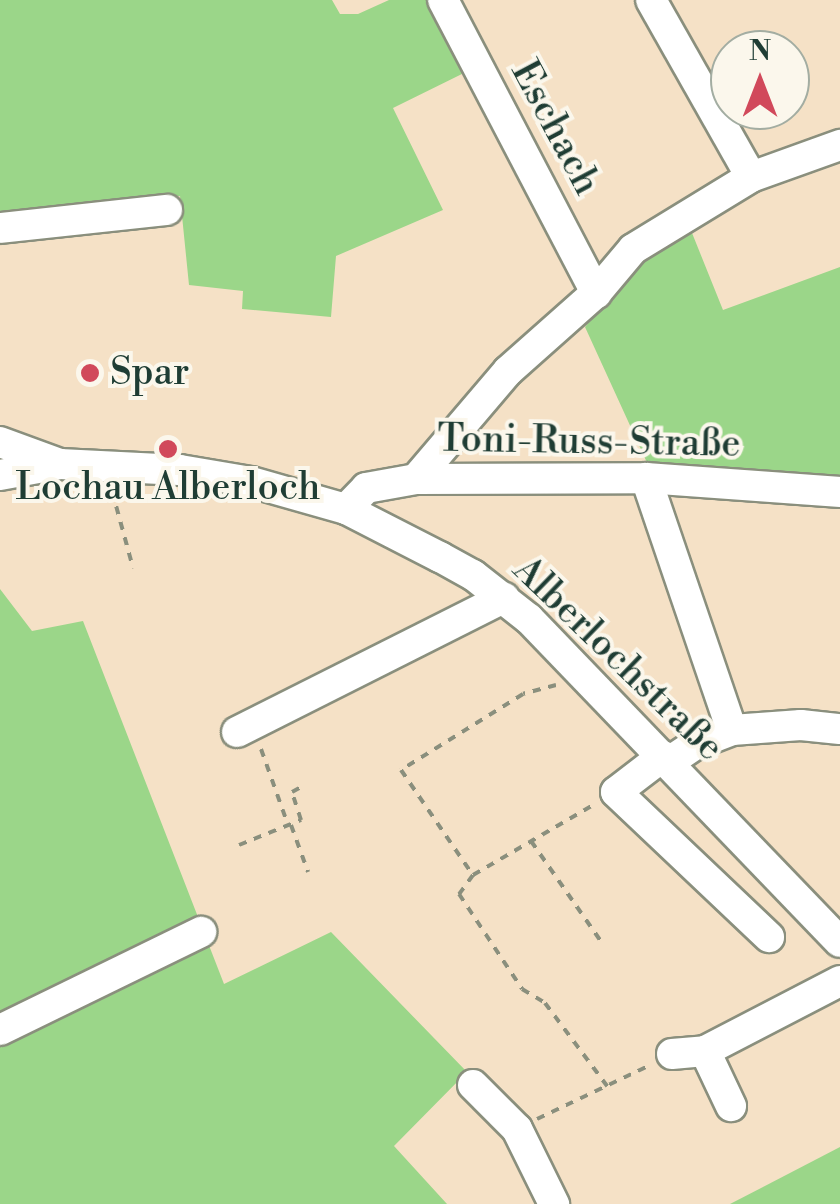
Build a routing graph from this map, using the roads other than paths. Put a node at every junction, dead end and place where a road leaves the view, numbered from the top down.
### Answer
1 (443, 0) edge
2 (651, 0) edge
3 (840, 145) edge
4 (750, 177) junction
5 (167, 210) dead end
6 (0, 228) edge
7 (596, 293) junction
8 (0, 442) edge
9 (60, 464) junction
10 (0, 475) edge
11 (416, 478) junction
12 (646, 478) junction
13 (840, 492) edge
14 (346, 508) junction
15 (504, 598) junction
16 (244, 728) road end
17 (840, 728) edge
18 (732, 730) junction
19 (666, 759) junction
20 (201, 932) dead end
21 (769, 937) dead end
22 (840, 942) edge
23 (840, 981) edge
24 (0, 1030) edge
25 (705, 1051) junction
26 (672, 1054) road end
27 (473, 1085) dead end
28 (732, 1106) dead end
29 (554, 1204) edge

1 - 7 street, Eschach
2 - 4 street
3 - 4 street
4 - 7 street
5 - 6 street
7 - 11 street
8 - 9 street, Alberlochstraße
9 - 10 street, Alberlochstraße
9 - 14 street, Alberlochstraße
11 - 12 street, Toni-Russ-Straße
11 - 14 street, Toni-Russ-Straße
12 - 13 street, Toni-Russ-Straße
12 - 18 street
14 - 15 street, Alberlochstraße
15 - 16 street
15 - 19 street, Alberlochstraße
17 - 18 street
18 - 19 street
19 - 21 street
19 - 22 street, Alberlochstraße
20 - 24 street
23 - 25 street
25 - 26 street
25 - 28 street
27 - 29 street

